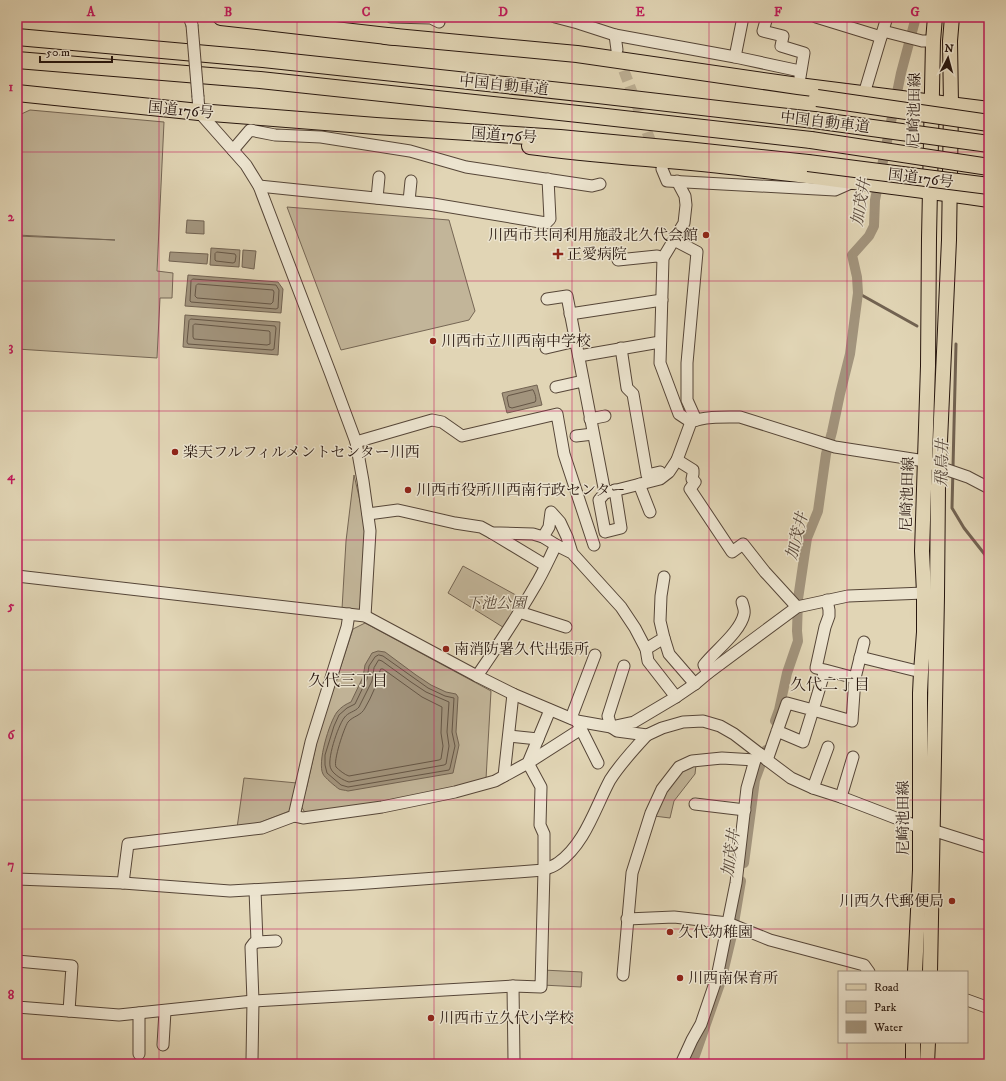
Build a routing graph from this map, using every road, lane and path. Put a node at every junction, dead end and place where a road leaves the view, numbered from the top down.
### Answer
1 (220, 17) edge
2 (391, 17) edge
3 (555, 17) edge
4 (743, 17) edge
5 (767, 17) edge
6 (816, 17) edge
7 (887, 17) edge
8 (935, 17) edge
9 (952, 17) edge
10 (247, 18) edge
11 (190, 21) edge
12 (439, 22) dead end
13 (882, 34) junction
14 (615, 35) junction
15 (385, 36) junction
16 (17, 37) edge
17 (933, 41) junction
18 (617, 50) tunnel mouth
19 (735, 57) junction
20 (17, 60) edge
21 (799, 79) junction
22 (17, 94) edge
23 (864, 94) junction
24 (932, 103) junction
25 (198, 104) junction
26 (951, 105) junction
27 (989, 110) edge
28 (989, 123) edge
29 (376, 126) junction
30 (989, 144) edge
31 (233, 150) junction
32 (989, 166) edge
33 (662, 169) dead end
34 (379, 177) dead end
35 (548, 179) junction
36 (411, 181) dead end
37 (677, 181) junction
38 (856, 181) junction
39 (600, 184) dead end
40 (259, 186) junction
41 (989, 186) edge
42 (930, 191) junction
43 (949, 194) junction
44 (377, 198) junction
45 (989, 199) edge
46 (409, 201) junction
47 (674, 240) junction
48 (663, 258) junction
49 (618, 260) dead end
50 (547, 299) dead end
51 (662, 300) junction
52 (570, 314) junction
53 (576, 342) junction
54 (660, 342) junction
55 (546, 348) dead end
56 (621, 348) junction
57 (579, 356) junction
58 (583, 381) junction
59 (556, 387) dead end
60 (605, 416) dead end
61 (590, 419) junction
62 (693, 421) junction
63 (593, 434) junction
64 (576, 436) dead end
65 (356, 442) junction
66 (677, 460) junction
67 (925, 461) junction
68 (939, 467) junction
69 (667, 473) junction
70 (640, 484) junction
71 (989, 488) edge
72 (650, 512) dead end
73 (368, 514) junction
74 (492, 534) junction
75 (543, 537) junction
76 (556, 545) junction
77 (594, 545) dead end
78 (572, 553) junction
79 (545, 566) junction
80 (17, 576) edge
81 (664, 577) dead end
82 (931, 595) junction
83 (827, 600) junction
84 (742, 602) dead end
85 (797, 607) junction
86 (519, 612) junction
87 (349, 614) junction
88 (365, 616) junction
89 (566, 627) dead end
90 (664, 638) junction
91 (864, 642) dead end
92 (646, 649) junction
93 (595, 655) dead end
94 (860, 657) junction
95 (624, 666) dead end
96 (825, 670) junction
97 (708, 672) junction
98 (921, 672) junction
99 (477, 676) junction
100 (855, 678) junction
101 (695, 684) junction
102 (513, 694) junction
103 (676, 697) junction
104 (550, 710) junction
105 (813, 710) junction
106 (576, 723) junction
107 (611, 727) junction
108 (777, 731) junction
109 (647, 735) junction
110 (508, 736) junction
111 (538, 739) junction
112 (828, 747) dead end
113 (853, 757) dead end
114 (761, 758) junction
115 (528, 763) junction
116 (598, 763) dead end
117 (504, 776) junction
118 (813, 788) junction
119 (841, 797) junction
120 (695, 804) dead end
121 (744, 810) junction
122 (294, 816) junction
123 (926, 828) junction
124 (989, 848) edge
125 (544, 870) junction
126 (17, 879) edge
127 (123, 883) junction
128 (255, 890) junction
129 (627, 919) junction
130 (728, 923) junction
131 (276, 941) dead end
132 (257, 942) junction
133 (17, 961) edge
134 (868, 971) edge
135 (916, 971) edge
136 (930, 971) edge
137 (623, 975) dead end
138 (513, 986) junction
139 (968, 1000) edge
140 (253, 1001) junction
141 (17, 1008) edge
142 (989, 1008) edge
143 (69, 1011) junction
144 (165, 1011) junction
145 (139, 1013) junction
146 (913, 1043) edge
147 (928, 1043) edge
148 (163, 1045) dead end
149 (139, 1054) dead end
150 (253, 1064) edge
151 (513, 1064) edge
152 (681, 1064) edge
153 (912, 1064) edge
154 (927, 1064) edge

1 - 10 highway
2 - 12 street
3 - 14 street
4 - 19 street
5 - 21 street
6 - 13 street
7 - 13 street
8 - 17 main road, 尼崎池田線
9 - 26 main road, 尼崎池田線
10 - 15 highway
11 - 25 street, bridge
13 - 17 street
13 - 23 street
14 - 18 street
14 - 19 street
15 - 21 highway
15 - 28 highway, bridge
16 - 30 highway, 中国自動車道, bridge
17 - 24 main road, 尼崎池田線
19 - 21 street
20 - 32 highway, 中国自動車道, bridge
21 - 23 highway
22 - 25 highway, 国道176号
23 - 24 highway
24 - 26 highway
24 - 42 main road, 尼崎池田線
25 - 29 highway, 国道176号
25 - 31 street
26 - 27 highway
26 - 43 main road, 尼崎池田線
29 - 38 highway
29 - 41 highway, 国道176号, bridge
31 - 35 street
31 - 40 street
33 - 37 street
34 - 44 street
35 - 39 street
35 - 46 street
36 - 46 street
37 - 38 street
37 - 47 street
38 - 42 highway
40 - 44 street
40 - 65 street
42 - 43 highway
42 - 67 main road, 尼崎池田線
43 - 45 highway
43 - 68 main road, 尼崎池田線
44 - 46 street
47 - 48 street
47 - 62 street
48 - 49 street
48 - 51 street
50 - 52 street
51 - 52 street
51 - 54 street
52 - 53 street
53 - 55 street
53 - 57 street
54 - 56 street
54 - 62 street
56 - 57 street
56 - 69 street
57 - 58 street
58 - 59 street
58 - 61 street
60 - 61 street
61 - 63 street
62 - 66 street
62 - 67 street
63 - 64 street
63 - 70 street
65 - 73 street
65 - 77 street
66 - 69 street
66 - 85 street
67 - 68 street
67 - 82 main road, 尼崎池田線
68 - 71 street
68 - 82 main road, 尼崎池田線
69 - 70 street
70 - 72 street
73 - 74 street
73 - 88 street
74 - 75 street
74 - 79 street
75 - 76 street
75 - 78 street
76 - 78 street
76 - 79 street
78 - 92 street
79 - 86 street
80 - 87 street
81 - 90 street
82 - 83 street
82 - 98 main road, 尼崎池田線
82 - 123 main road, 尼崎池田線
83 - 85 street
83 - 96 street
84 - 97 street
85 - 97 street
86 - 89 street
86 - 99 street
87 - 88 street
87 - 122 street
88 - 99 street
90 - 92 street
90 - 101 street
91 - 94 street
92 - 103 street
93 - 106 street
94 - 98 street
94 - 100 street
95 - 107 street
96 - 100 street
96 - 105 street
97 - 101 street
98 - 123 main road, 尼崎池田線
99 - 102 street
100 - 105 street
101 - 103 street
102 - 104 street
102 - 110 street
103 - 107 street
104 - 106 street
104 - 111 street
105 - 108 street
105 - 108 street
106 - 107 street
106 - 115 street
106 - 116 street
107 - 109 street
108 - 114 street
109 - 114 street
109 - 125 street
110 - 111 street
110 - 117 street
111 - 115 street
112 - 118 street
113 - 119 street
114 - 118 street
114 - 121 street
114 - 129 street
115 - 117 street
115 - 125 street
117 - 122 street
118 - 119 street
119 - 123 street
120 - 121 street
121 - 130 street
122 - 127 street
123 - 124 street
123 - 135 main road, 尼崎池田線
123 - 136 main road, 尼崎池田線
125 - 128 street
125 - 138 street
126 - 127 street
127 - 128 street
128 - 132 street
129 - 130 street
129 - 137 street
130 - 134 street
130 - 152 street
131 - 132 street
132 - 140 street
133 - 143 street
138 - 140 street
138 - 151 street
139 - 142 street
140 - 144 street
140 - 150 street
141 - 143 street
143 - 145 street
144 - 145 street
144 - 148 street
145 - 149 street
146 - 153 main road
147 - 154 main road

